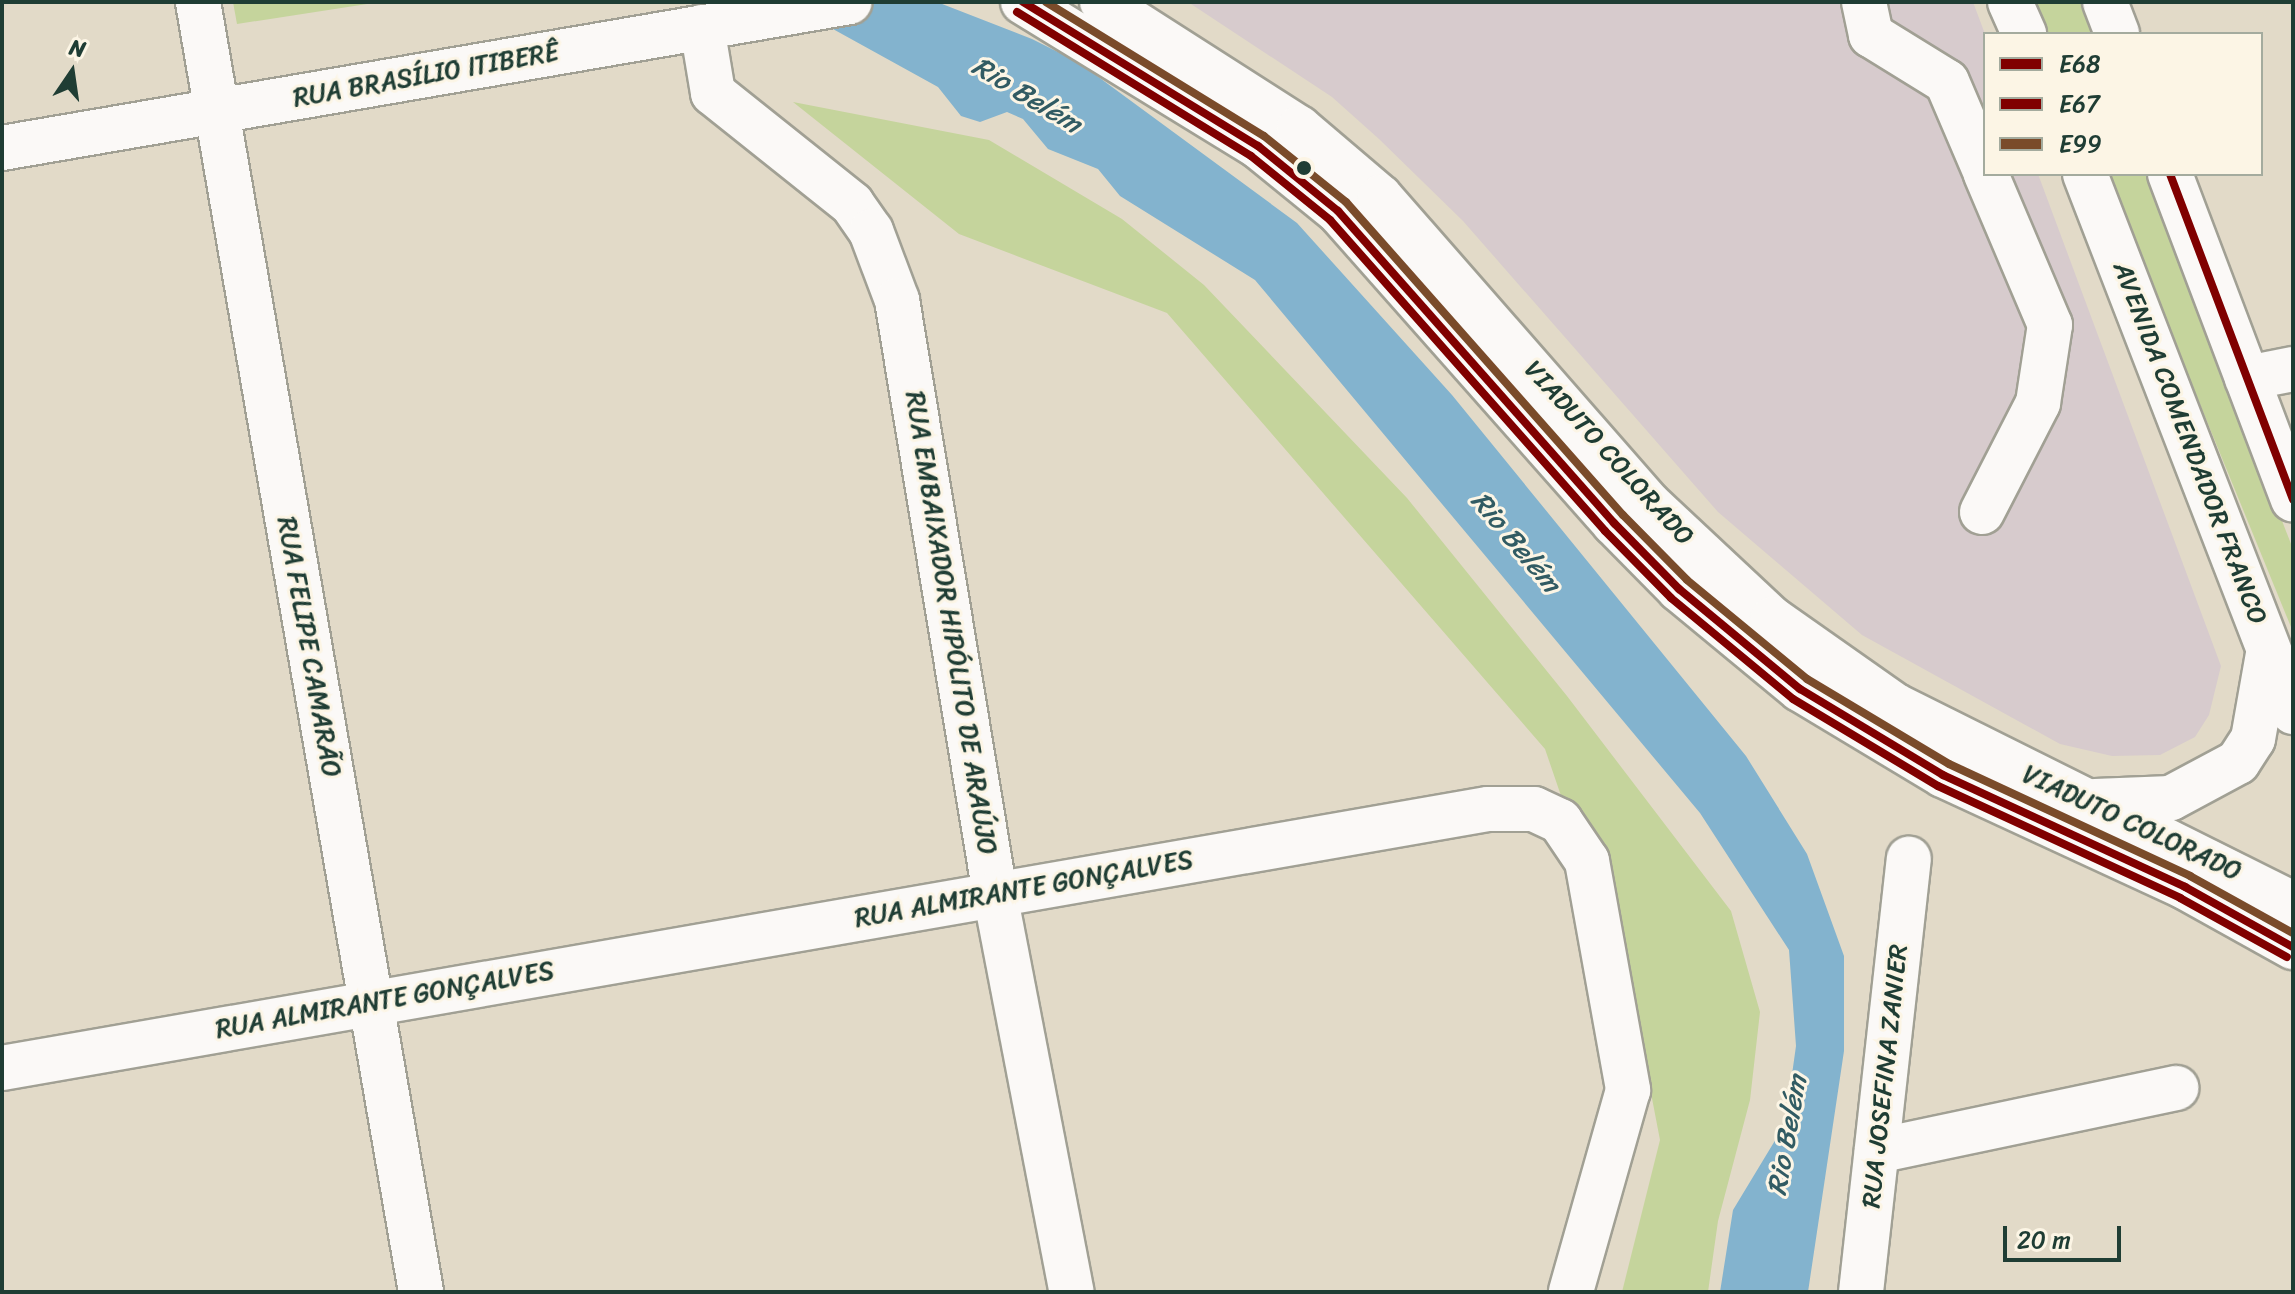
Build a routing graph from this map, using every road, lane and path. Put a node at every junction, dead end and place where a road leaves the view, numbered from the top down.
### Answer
1 (198, 2) edge
2 (752, 2) edge
3 (850, 2) edge
4 (1023, 2) edge
5 (1102, 2) edge
6 (1864, 2) edge
7 (2010, 2) edge
8 (2105, 2) edge
9 (702, 27) junction
10 (2023, 32) edge
11 (2116, 32) edge
12 (216, 111) junction
13 (2, 148) edge
14 (1983, 165) edge
15 (1988, 176) edge
16 (2086, 176) edge
17 (2171, 176) edge
18 (2293, 369) edge
19 (2247, 378) junction
20 (2293, 500) edge
21 (1982, 512) dead end
22 (2268, 647) junction
23 (2293, 712) edge
24 (2087, 801) junction
25 (1909, 859) dead end
26 (995, 894) junction
27 (2293, 904) edge
28 (2293, 947) edge
29 (371, 1002) junction
30 (2, 1068) edge
31 (2176, 1088) dead end
32 (1877, 1151) junction
33 (421, 1292) edge
34 (1072, 1292) edge
35 (1571, 1292) edge
36 (1861, 1292) edge

1 - 12 street, RUA FELIPE CAMARÃO
2 - 9 street
3 - 9 street, RUA BRASÍLIO ITIBERÊ
4 - 28 street, VIADUTO COLORADO
5 - 24 street, VIADUTO COLORADO
6 - 14 street
7 - 10 street
8 - 11 street
9 - 12 street, RUA BRASÍLIO ITIBERÊ
9 - 26 street, RUA EMBAIXADOR HIPÓLITO DE ARAÚJO
12 - 13 street, RUA BRASÍLIO ITIBERÊ
12 - 29 street, RUA FELIPE CAMARÃO
15 - 21 street
16 - 22 street, AVENIDA COMENDADOR FRANCO
17 - 19 street
18 - 19 street
19 - 20 street
22 - 23 street, AVENIDA COMENDADOR FRANCO
22 - 24 street
24 - 27 street, VIADUTO COLORADO
25 - 32 street, RUA JOSEFINA ZANIER
26 - 29 street, RUA ALMIRANTE GONÇALVES
26 - 34 street, RUA EMBAIXADOR HIPÓLITO DE ARAÚJO
26 - 35 street, RUA ALMIRANTE GONÇALVES
29 - 30 street, RUA ALMIRANTE GONÇALVES
29 - 33 street, RUA FELIPE CAMARÃO
31 - 32 street
32 - 36 street, RUA JOSEFINA ZANIER

